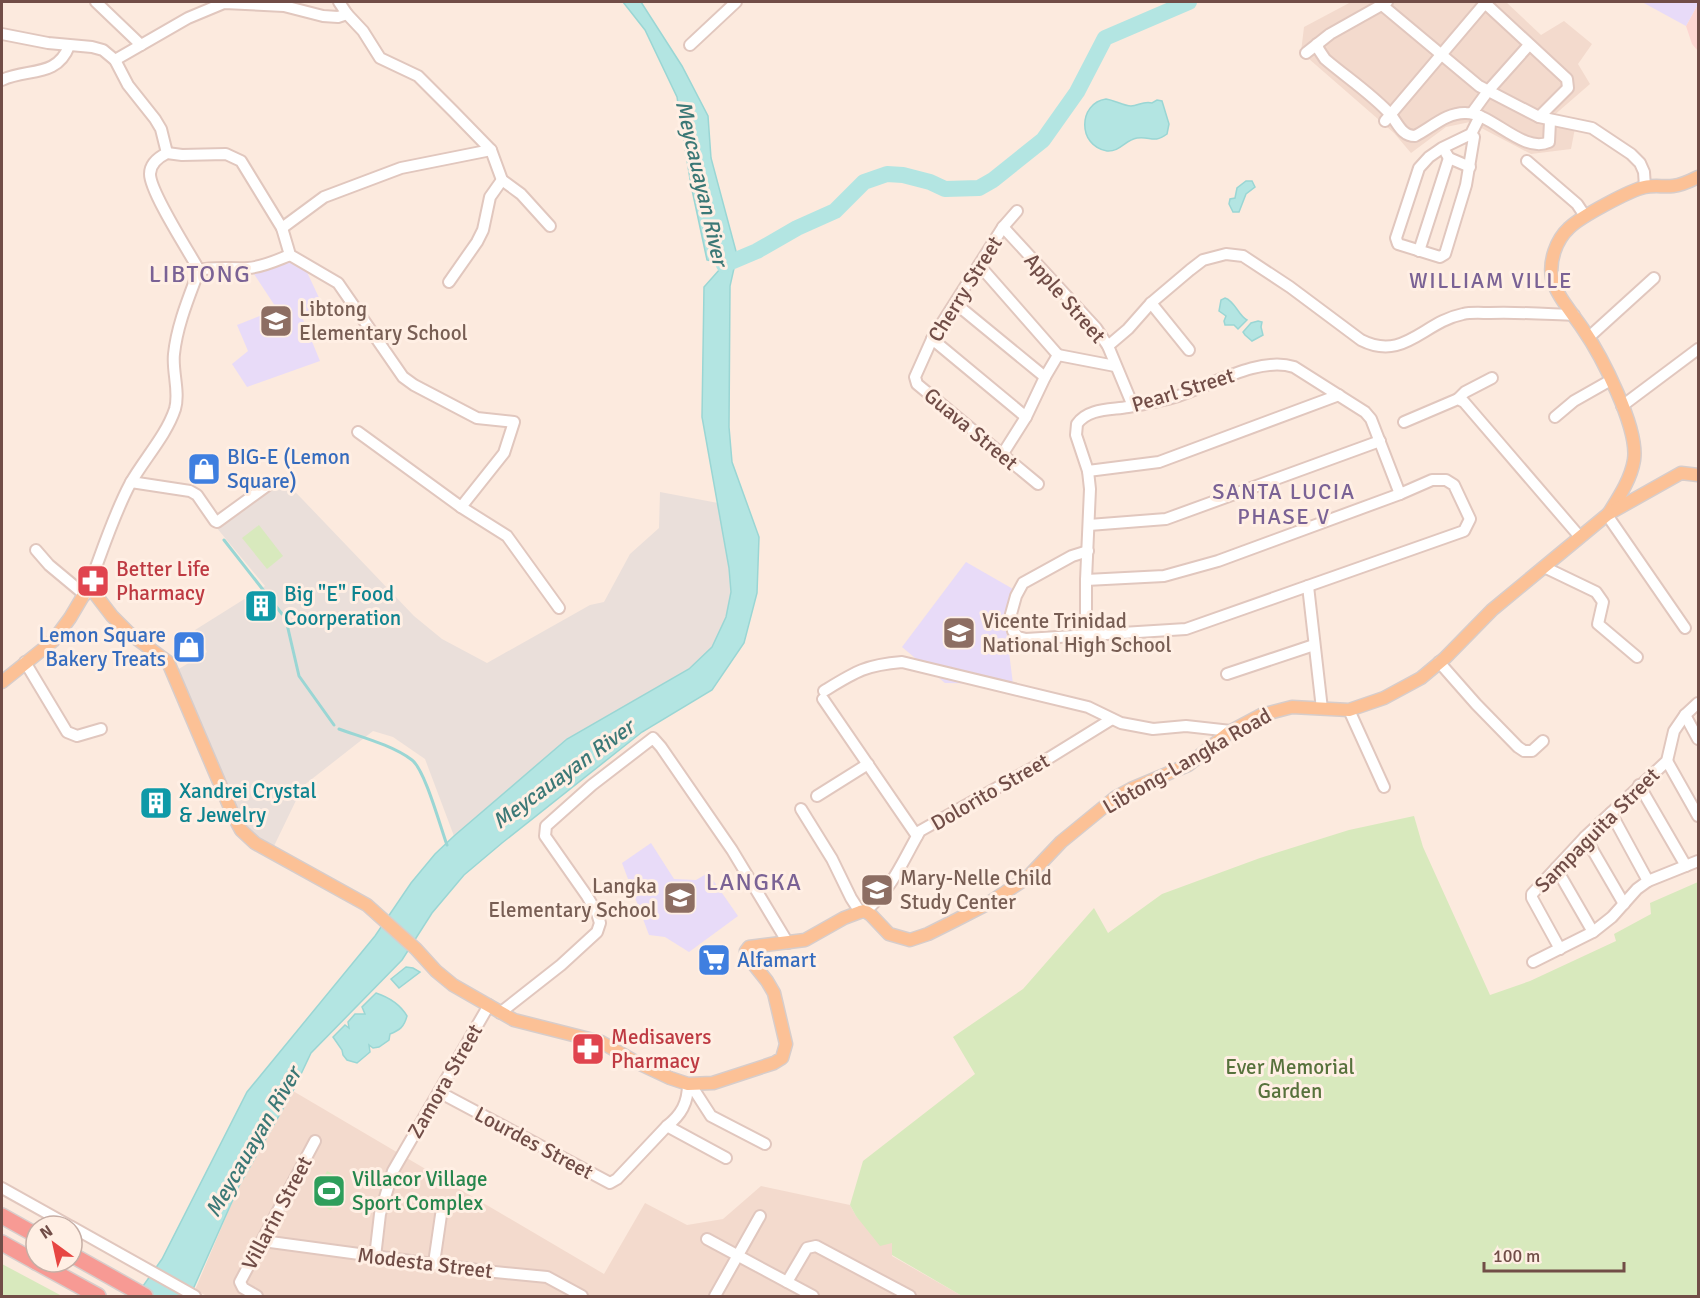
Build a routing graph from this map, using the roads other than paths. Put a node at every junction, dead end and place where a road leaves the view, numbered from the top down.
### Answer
1 (96, 2) edge
2 (339, 2) edge
3 (736, 2) edge
4 (1484, 2) edge
5 (1384, 3) edge
6 (347, 14) junction
7 (2, 34) edge
8 (1317, 44) junction
9 (141, 45) junction
10 (690, 45) dead end
11 (1529, 45) junction
12 (69, 46) junction
13 (1305, 53) dead end
14 (1441, 55) junction
15 (115, 60) junction
16 (2, 80) edge
17 (1488, 91) junction
18 (1476, 115) junction
19 (1387, 118) junction
20 (1545, 119) junction
21 (1471, 134) junction
22 (1442, 148) junction
23 (490, 150) junction
24 (167, 153) junction
25 (1449, 158) junction
26 (1527, 161) dead end
27 (1470, 167) junction
28 (1698, 177) edge
29 (502, 180) junction
30 (1645, 187) junction
31 (1017, 211) dead end
32 (1585, 216) junction
33 (550, 226) dead end
34 (1004, 227) junction
35 (282, 228) junction
36 (1419, 251) junction
37 (290, 255) junction
38 (979, 265) junction
39 (200, 270) junction
40 (1654, 278) dead end
41 (448, 282) dead end
42 (1151, 303) junction
43 (956, 304) junction
44 (1574, 315) junction
45 (1589, 337) junction
46 (932, 339) junction
47 (1108, 346) junction
48 (1698, 349) edge
49 (1189, 350) dead end
50 (1058, 355) junction
51 (1115, 366) junction
52 (918, 369) joint
53 (1045, 377) junction
54 (1492, 378) dead end
55 (1611, 380) junction
56 (1339, 395) junction
57 (1458, 399) junction
58 (1133, 406) junction
59 (1622, 406) junction
60 (1026, 417) junction
61 (1555, 417) dead end
62 (1404, 422) dead end
63 (358, 432) dead end
64 (1380, 441) junction
65 (1002, 455) junction
66 (1088, 471) junction
67 (1698, 475) edge
68 (131, 482) junction
69 (272, 482) dead end
70 (1038, 484) dead end
71 (1400, 494) junction
72 (461, 507) junction
73 (1608, 514) junction
74 (1089, 525) junction
75 (1580, 537) junction
76 (36, 550) dead end
77 (1088, 551) junction
78 (1544, 567) junction
79 (1086, 580) junction
80 (1308, 586) junction
81 (87, 590) junction
82 (559, 608) dead end
83 (1685, 628) dead end
84 (1086, 635) junction
85 (1314, 645) junction
86 (1637, 657) dead end
87 (25, 662) junction
88 (1439, 662) junction
89 (1227, 674) dead end
90 (2, 682) edge
91 (1698, 703) edge
92 (1322, 709) junction
93 (1349, 710) junction
94 (1685, 715) junction
95 (1112, 718) junction
96 (101, 729) dead end
97 (1231, 731) junction
98 (1698, 739) edge
99 (1543, 741) dead end
100 (1667, 761) junction
101 (868, 764) junction
102 (1639, 785) junction
103 (1384, 787) dead end
104 (817, 796) dead end
105 (801, 809) dead end
106 (1611, 813) junction
107 (1698, 816) edge
108 (917, 836) junction
109 (1585, 837) junction
110 (1698, 861) edge
111 (1686, 866) junction
112 (1556, 868) junction
113 (1648, 881) junction
114 (1624, 904) junction
115 (863, 912) junction
116 (1593, 932) junction
117 (788, 943) junction
118 (1560, 949) junction
119 (1533, 962) dead end
120 (489, 1005) junction
121 (500, 1012) junction
122 (690, 1085) junction
123 (439, 1092) junction
124 (667, 1126) junction
125 (315, 1141) dead end
126 (765, 1144) dead end
127 (726, 1158) dead end
128 (2, 1188) edge
129 (448, 1203) dead end
130 (48, 1214) edge
131 (2, 1216) edge
132 (760, 1216) dead end
133 (24, 1228) edge
134 (84, 1234) edge
135 (707, 1239) dead end
136 (262, 1241) junction
137 (2, 1243) edge
138 (738, 1254) junction
139 (24, 1255) edge
140 (375, 1257) junction
141 (84, 1262) edge
142 (434, 1263) junction
143 (58, 1274) edge
144 (787, 1282) junction
145 (719, 1295) edge
146 (98, 1296) edge
147 (146, 1296) edge
148 (195, 1296) edge
149 (257, 1296) edge
150 (582, 1296) edge
151 (813, 1296) edge
152 (910, 1296) edge

1 - 9 street
2 - 6 street
3 - 10 street
4 - 11 street
4 - 14 street
5 - 8 street
5 - 14 street
6 - 9 street
6 - 23 street
7 - 12 street
8 - 13 street
8 - 19 street
9 - 15 street
11 - 17 street
11 - 20 street
12 - 15 street
12 - 16 street
14 - 17 street
14 - 19 street
15 - 24 street
17 - 18 street
17 - 20 street
18 - 19 street
18 - 20 street
18 - 21 street
20 - 30 street
21 - 22 street
21 - 27 street
22 - 25 street
22 - 36 street
23 - 29 street
23 - 35 street
24 - 35 street
24 - 39 street
25 - 27 street
25 - 36 street
26 - 32 street
27 - 36 street
28 - 30 main road
29 - 33 street
29 - 41 street
30 - 32 main road
31 - 34 street, Cherry Street
32 - 44 main road
34 - 38 street, Cherry Street
34 - 47 street, Apple Street
35 - 37 street
37 - 39 street
37 - 72 street
38 - 43 street, Cherry Street
38 - 50 street
39 - 68 street
40 - 45 street
42 - 44 street
42 - 47 street
42 - 49 street
43 - 46 street, Cherry Street
43 - 53 street
44 - 45 main road
45 - 55 main road
46 - 52 street, Cherry Street
46 - 60 street
47 - 51 street, Apple Street
48 - 59 street
50 - 51 street
50 - 53 street
51 - 58 street, Apple Street
52 - 65 street, Guava Street
53 - 60 street
54 - 57 street
55 - 59 main road
55 - 61 street
56 - 58 street, Pearl Street
56 - 64 street, Pearl Street
56 - 66 street
57 - 62 street
57 - 75 street
58 - 66 street, Pearl Street
59 - 73 main road
60 - 65 street
63 - 72 street
64 - 71 street, Pearl Street
64 - 74 street
65 - 70 street, Guava Street
66 - 74 street, Pearl Street
67 - 73 main road
68 - 69 street
68 - 81 street
71 - 79 street
71 - 80 street
72 - 82 street
73 - 75 main road, Libtong-Langka Road
73 - 83 street
74 - 77 street, Pearl Street
75 - 78 main road, Libtong-Langka Road
76 - 81 street
77 - 79 street, Pearl Street
77 - 84 street
78 - 86 street
78 - 88 main road, Libtong-Langka Road
79 - 84 street, Pearl Street
80 - 84 street
80 - 85 street
81 - 87 main road
81 - 120 main road
85 - 89 street
85 - 92 street
87 - 90 main road
87 - 96 street
88 - 93 main road, Libtong-Langka Road
88 - 99 street
91 - 94 street, Sampaguita Street
92 - 93 main road, Libtong-Langka Road
92 - 97 main road, Libtong-Langka Road
93 - 103 street
94 - 98 street
94 - 100 street, Sampaguita Street
95 - 97 street
95 - 101 street
95 - 108 street, Dolorito Street
97 - 115 main road, Libtong-Langka Road
100 - 102 street, Sampaguita Street
100 - 107 street
101 - 104 street
101 - 108 street
102 - 106 street, Sampaguita Street
102 - 111 street
105 - 115 street
106 - 109 street, Sampaguita Street
106 - 113 street
108 - 115 street, Dolorito Street
109 - 112 street, Sampaguita Street
109 - 114 street
110 - 111 street
111 - 113 street
112 - 116 street
112 - 118 street, Sampaguita Street
113 - 114 street
114 - 116 street
115 - 117 main road
116 - 118 street
117 - 121 street
117 - 122 main road
118 - 119 street
120 - 121 main road
120 - 123 street, Zamora Street
121 - 122 main road
122 - 124 street, Lourdes Street
122 - 126 street
123 - 124 street, Lourdes Street
123 - 140 street, Zamora Street
124 - 127 street
125 - 136 street, Villarin Street
128 - 130 street
129 - 142 street
131 - 133 highway
132 - 138 street
134 - 148 street
135 - 138 street
136 - 140 street, Modesta Street
136 - 149 street, Villarin Street
137 - 139 highway
138 - 144 street
138 - 145 street
140 - 142 street, Modesta Street
141 - 147 highway
142 - 150 street, Modesta Street
143 - 146 highway
144 - 151 street
144 - 152 street

